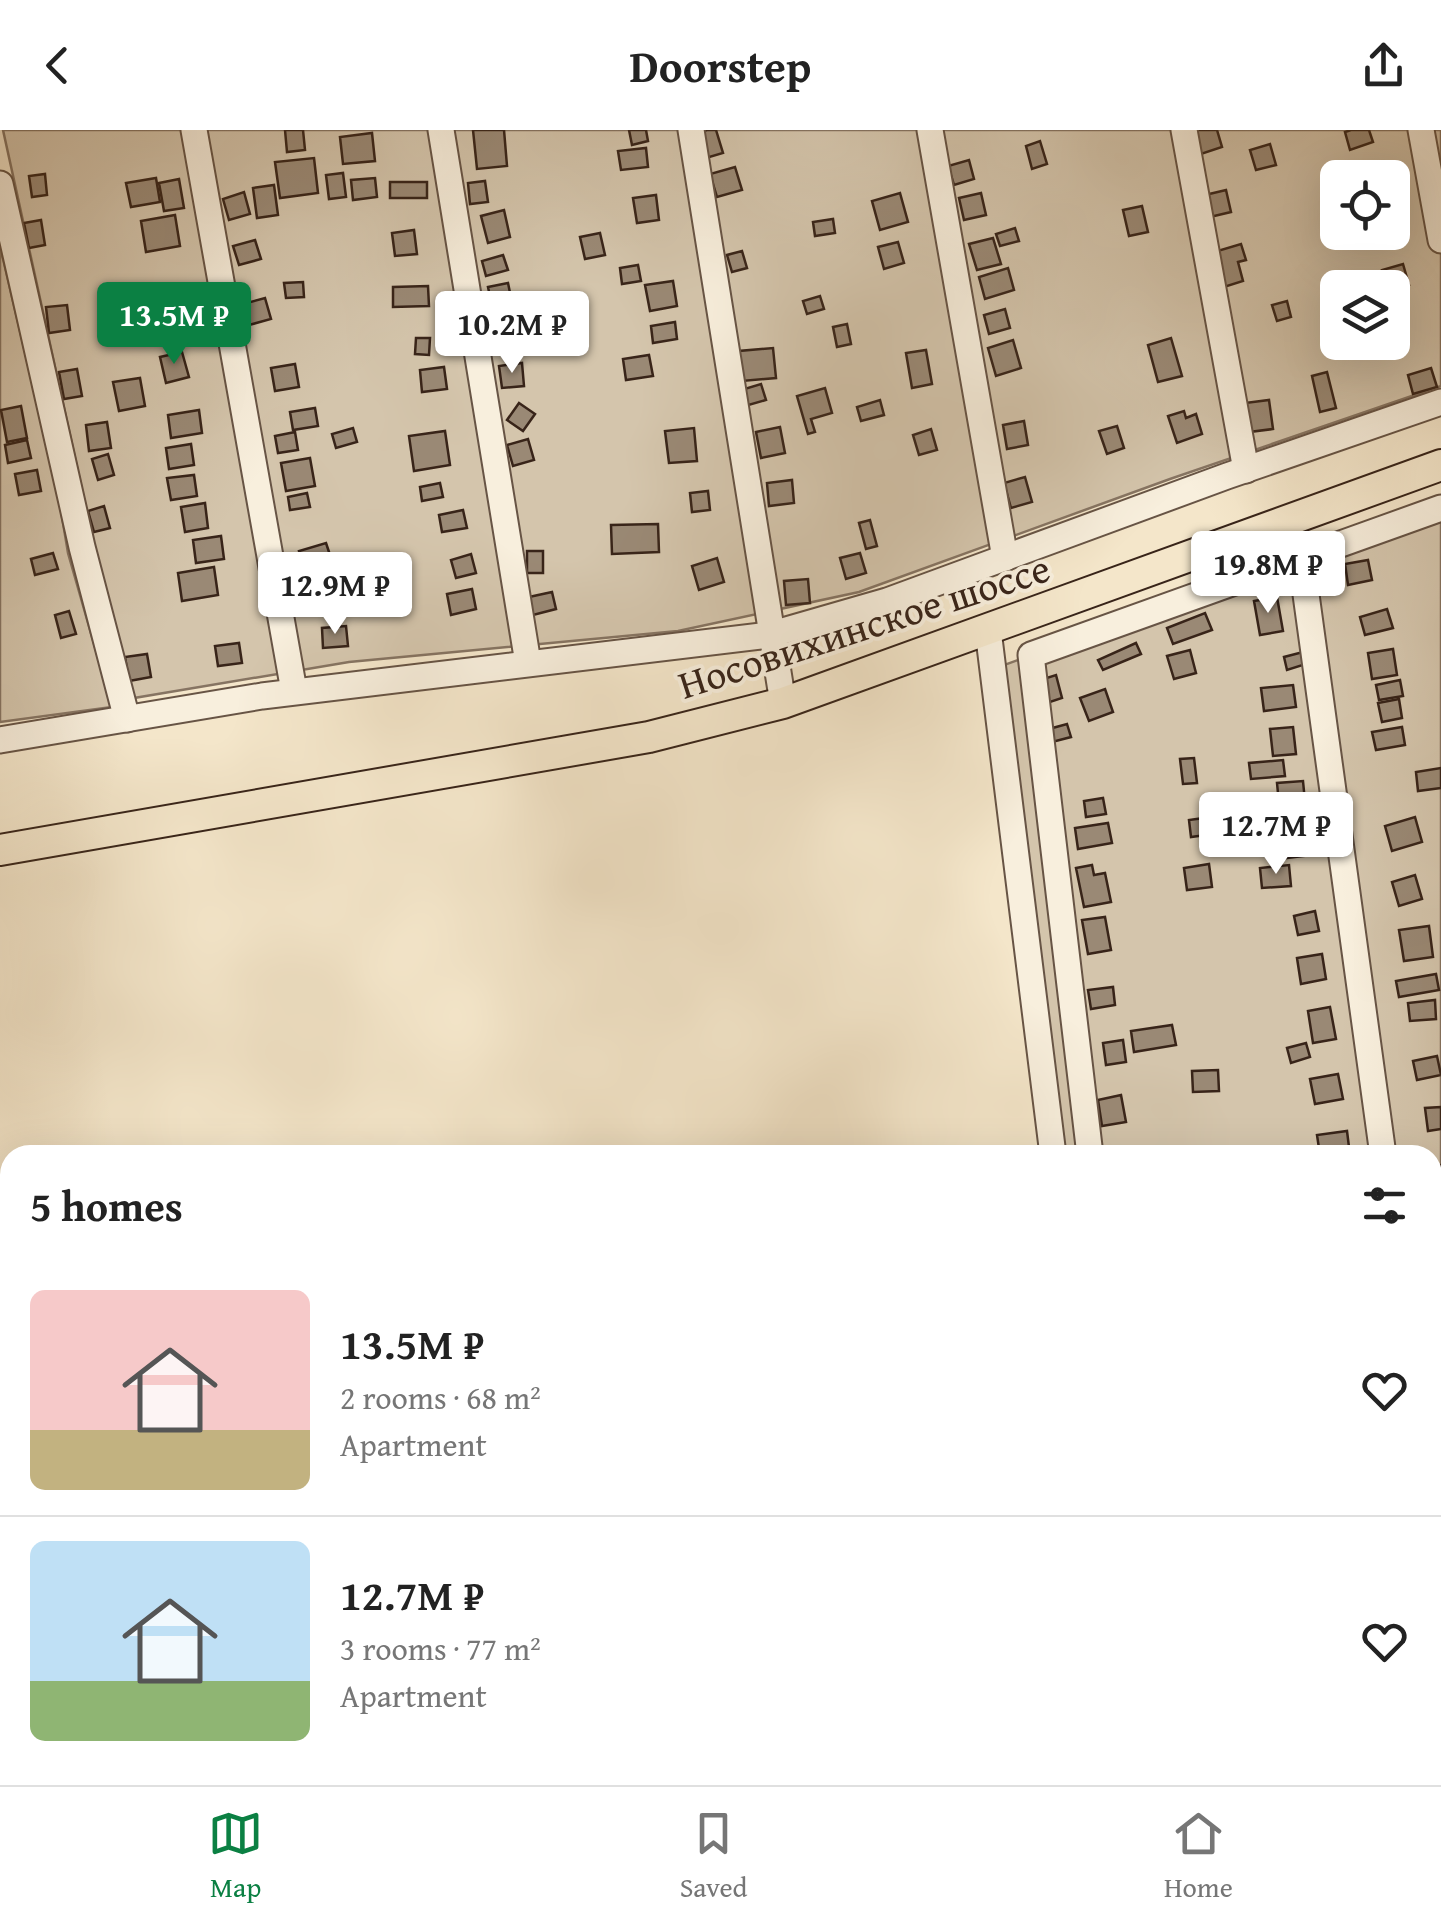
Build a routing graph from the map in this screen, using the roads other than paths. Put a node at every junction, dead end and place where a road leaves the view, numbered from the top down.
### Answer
1 (194, 130) edge
2 (441, 130) edge
3 (691, 130) edge
4 (930, 130) edge
5 (1184, 130) edge
6 (1420, 130) edge
7 (0, 184) edge
8 (1441, 240) edge
9 (1441, 402) edge
10 (1441, 465) edge
11 (1246, 470) junction
12 (1441, 508) edge
13 (1005, 558) junction
14 (1301, 558) junction
15 (988, 630) junction
16 (770, 635) junction
17 (528, 662) junction
18 (294, 692) junction
19 (783, 703) junction
20 (127, 719) junction
21 (0, 740) edge
22 (0, 850) edge
23 (1051, 1145) edge
24 (1089, 1145) edge
25 (1382, 1145) edge

1 - 18 street
2 - 17 street
3 - 16 street
4 - 13 street
5 - 11 street
6 - 8 street
7 - 20 street
9 - 11 street
10 - 15 main road, Носовихинское шоссе
11 - 13 street
12 - 14 street
13 - 16 street
14 - 24 street
14 - 25 street
15 - 19 main road, Носовихинское шоссе
15 - 23 street
16 - 17 street
16 - 19 street
17 - 18 street
18 - 20 street
19 - 22 main road, Носовихинское шоссе
20 - 21 street

